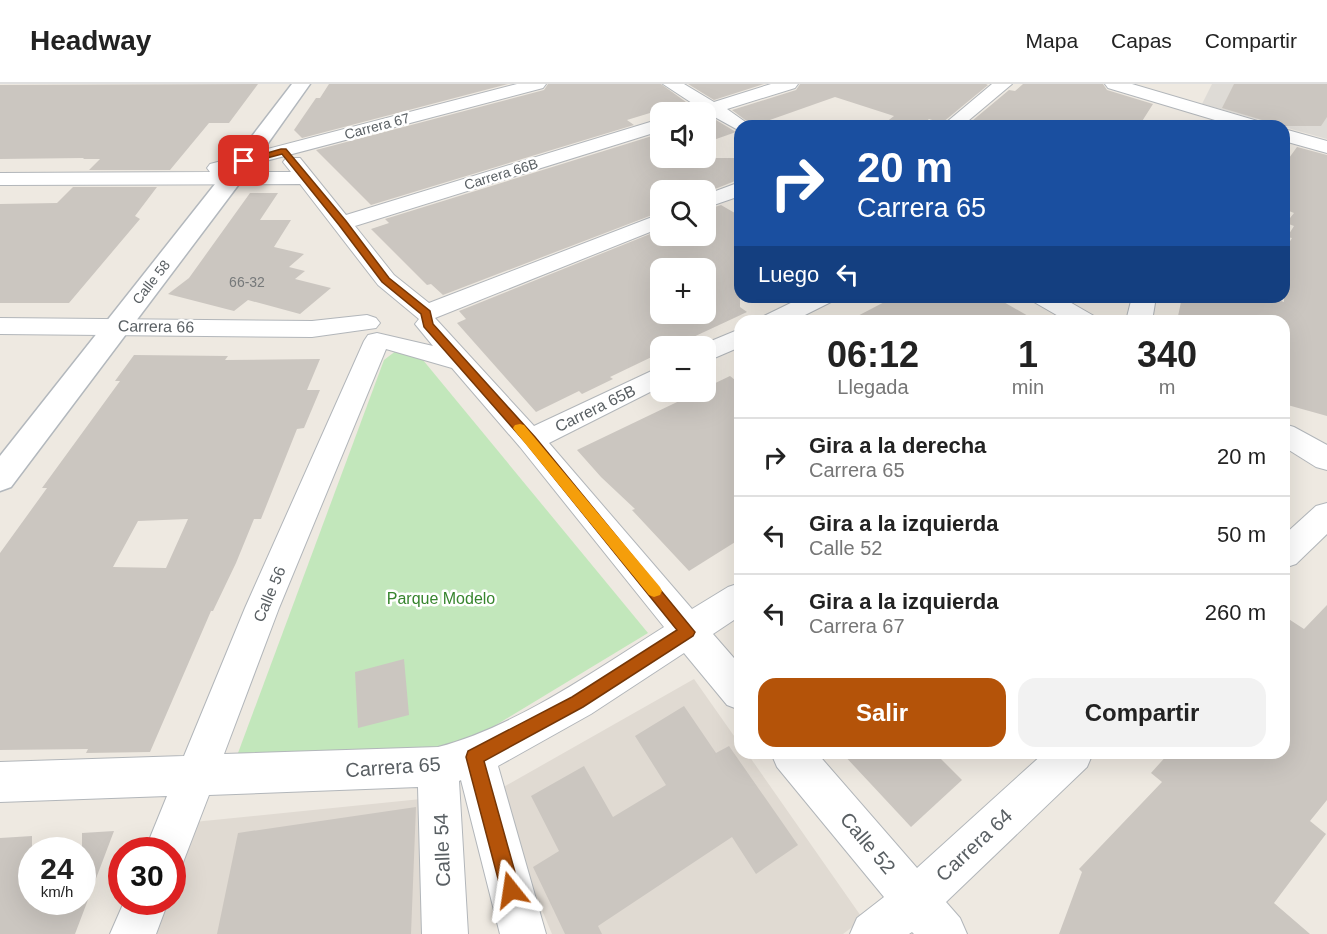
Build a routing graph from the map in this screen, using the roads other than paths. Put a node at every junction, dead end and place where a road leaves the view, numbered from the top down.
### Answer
1 (282, 84) edge
2 (301, 84) edge
3 (537, 84) edge
4 (672, 84) edge
5 (789, 84) edge
6 (1003, 84) edge
7 (1114, 84) edge
8 (515, 86) edge
9 (1192, 99) junction
10 (695, 102) edge
11 (716, 108) edge
12 (716, 115) edge
13 (958, 120) edge
14 (1185, 120) edge
15 (1240, 120) edge
16 (734, 123) edge
17 (650, 128) edge
18 (267, 129) junction
19 (1290, 137) edge
20 (1327, 147) edge
21 (284, 150) junction
22 (225, 172) junction
23 (307, 178) junction
24 (0, 179) edge
25 (734, 190) edge
26 (716, 198) edge
27 (343, 223) junction
28 (650, 224) edge
29 (386, 280) junction
30 (810, 303) edge
31 (1054, 303) edge
32 (785, 315) edge
33 (1074, 315) edge
34 (425, 316) junction
35 (106, 325) junction
36 (0, 326) edge
37 (377, 332) junction
38 (734, 341) edge
39 (716, 349) edge
40 (458, 361) junction
41 (650, 381) edge
42 (1290, 437) edge
43 (530, 440) junction
44 (0, 445) edge
45 (1327, 459) edge
46 (0, 479) edge
47 (1327, 515) edge
48 (1290, 549) edge
49 (734, 601) edge
50 (687, 632) junction
51 (734, 686) edge
52 (796, 759) edge
53 (1067, 759) edge
54 (456, 762) junction
55 (197, 776) junction
56 (0, 782) edge
57 (172, 837) edge
58 (916, 900) junction
59 (141, 915) edge
60 (133, 934) edge
61 (445, 934) edge
62 (523, 934) edge
63 (873, 934) edge
64 (944, 934) edge

1 - 22 street, Calle 58
2 - 18 street, Calle 58
3 - 8 street, Carrera 67
4 - 10 street
5 - 11 street
6 - 13 street
7 - 9 street
8 - 21 street, Carrera 67
9 - 14 street
9 - 15 street
12 - 16 street
17 - 27 street, Carrera 66B
18 - 21 street
18 - 22 street, Calle 58
19 - 20 street
21 - 22 street, Carrera 67
21 - 23 street
22 - 23 street
22 - 24 street
22 - 35 street, Calle 58
23 - 27 street
25 - 26 street
27 - 29 street
28 - 34 street
29 - 34 street
29 - 37 street
30 - 32 street
31 - 33 street
34 - 37 street
34 - 37 street
34 - 40 street
35 - 36 street, Carrera 66
35 - 37 street, Carrera 66
35 - 44 street, Calle 58
35 - 46 street, Calle 58
37 - 40 street
37 - 55 street, Calle 56
38 - 39 street
40 - 43 street
41 - 43 street, Carrera 65B
42 - 45 street
43 - 50 street
47 - 48 street
49 - 50 street, Carrera 65
50 - 51 street
50 - 54 street, Carrera 65
52 - 58 street, Calle 52
53 - 58 street, Carrera 64
54 - 55 street, Carrera 65
54 - 61 street, Calle 54
54 - 62 street
55 - 56 street, Carrera 65
55 - 57 street, Calle 56
58 - 63 street, Carrera 64
58 - 64 street, Calle 52
59 - 60 street

